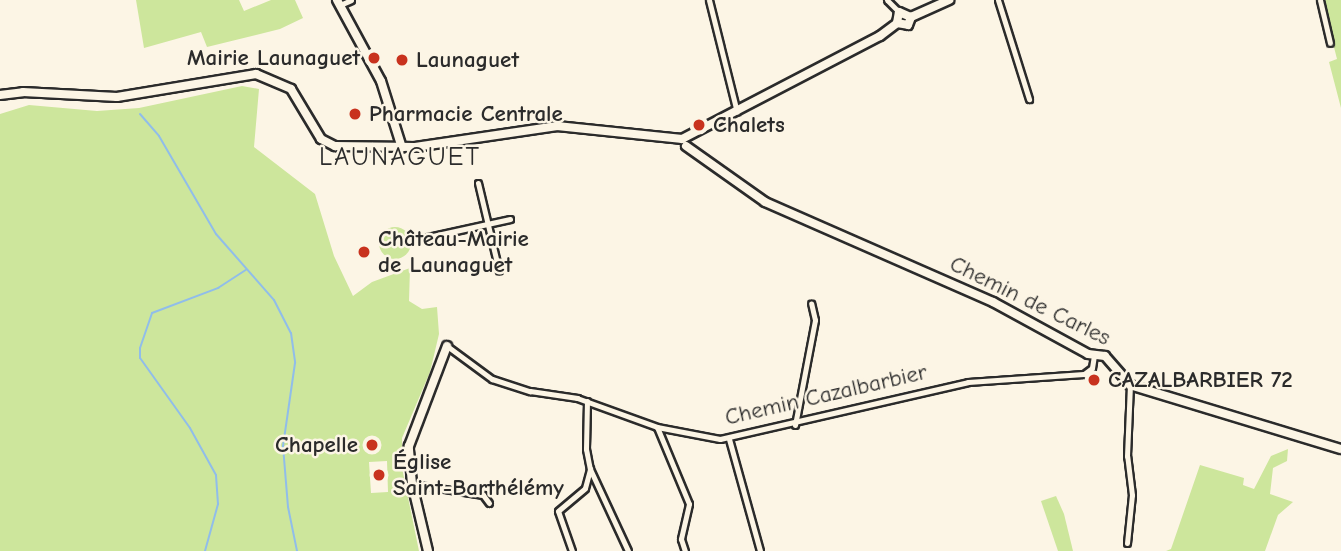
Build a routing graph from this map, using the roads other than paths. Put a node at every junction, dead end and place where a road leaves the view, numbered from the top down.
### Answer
1 (351, 0) edge
2 (709, 0) edge
3 (887, 0) edge
4 (949, 0) edge
5 (998, 0) edge
6 (1320, 0) edge
7 (339, 2) edge
8 (896, 9) junction
9 (911, 17) junction
10 (897, 23) junction
11 (1330, 43) dead end
12 (736, 95) junction
13 (0, 97) edge
14 (1030, 99) dead end
15 (747, 107) junction
16 (737, 112) junction
17 (693, 138) junction
18 (684, 142) junction
19 (402, 148) junction
20 (710, 161) junction
21 (478, 183) dead end
22 (510, 219) dead end
23 (485, 224) junction
24 (428, 237) dead end
25 (499, 271) dead end
26 (811, 303) dead end
27 (447, 346) joint
28 (1094, 355) junction
29 (1130, 385) junction
30 (587, 401) junction
31 (795, 425) junction
32 (657, 427) junction
33 (729, 439) junction
34 (1341, 449) edge
35 (590, 469) junction
36 (412, 484) junction
37 (489, 503) dead end
38 (1127, 543) dead end
39 (428, 551) edge
40 (572, 551) edge
41 (628, 551) edge
42 (685, 551) edge
43 (760, 551) edge

1 - 7 street
2 - 12 street
3 - 8 street
4 - 9 street
5 - 14 street
6 - 11 street
7 - 19 street
8 - 9 street
8 - 10 street
9 - 10 street
10 - 15 street
12 - 15 street
12 - 16 street
13 - 19 street
15 - 16 street
16 - 17 street
17 - 18 street
17 - 20 street, Chemin de Carles
18 - 19 street
18 - 20 street, Chemin de Carles
20 - 28 street, Chemin de Carles
21 - 23 street
22 - 23 street
23 - 24 street
23 - 25 street
26 - 31 street
27 - 30 street, Chemin Cazalbarbier
27 - 36 street
28 - 29 street, Chemin de Carles
28 - 31 street, Chemin Cazalbarbier
29 - 34 street
29 - 38 street
30 - 32 street, Chemin Cazalbarbier
30 - 35 street
31 - 33 street, Chemin Cazalbarbier
32 - 33 street, Chemin Cazalbarbier
32 - 42 street
33 - 43 street
35 - 40 street
35 - 41 street
36 - 37 street
36 - 39 street

